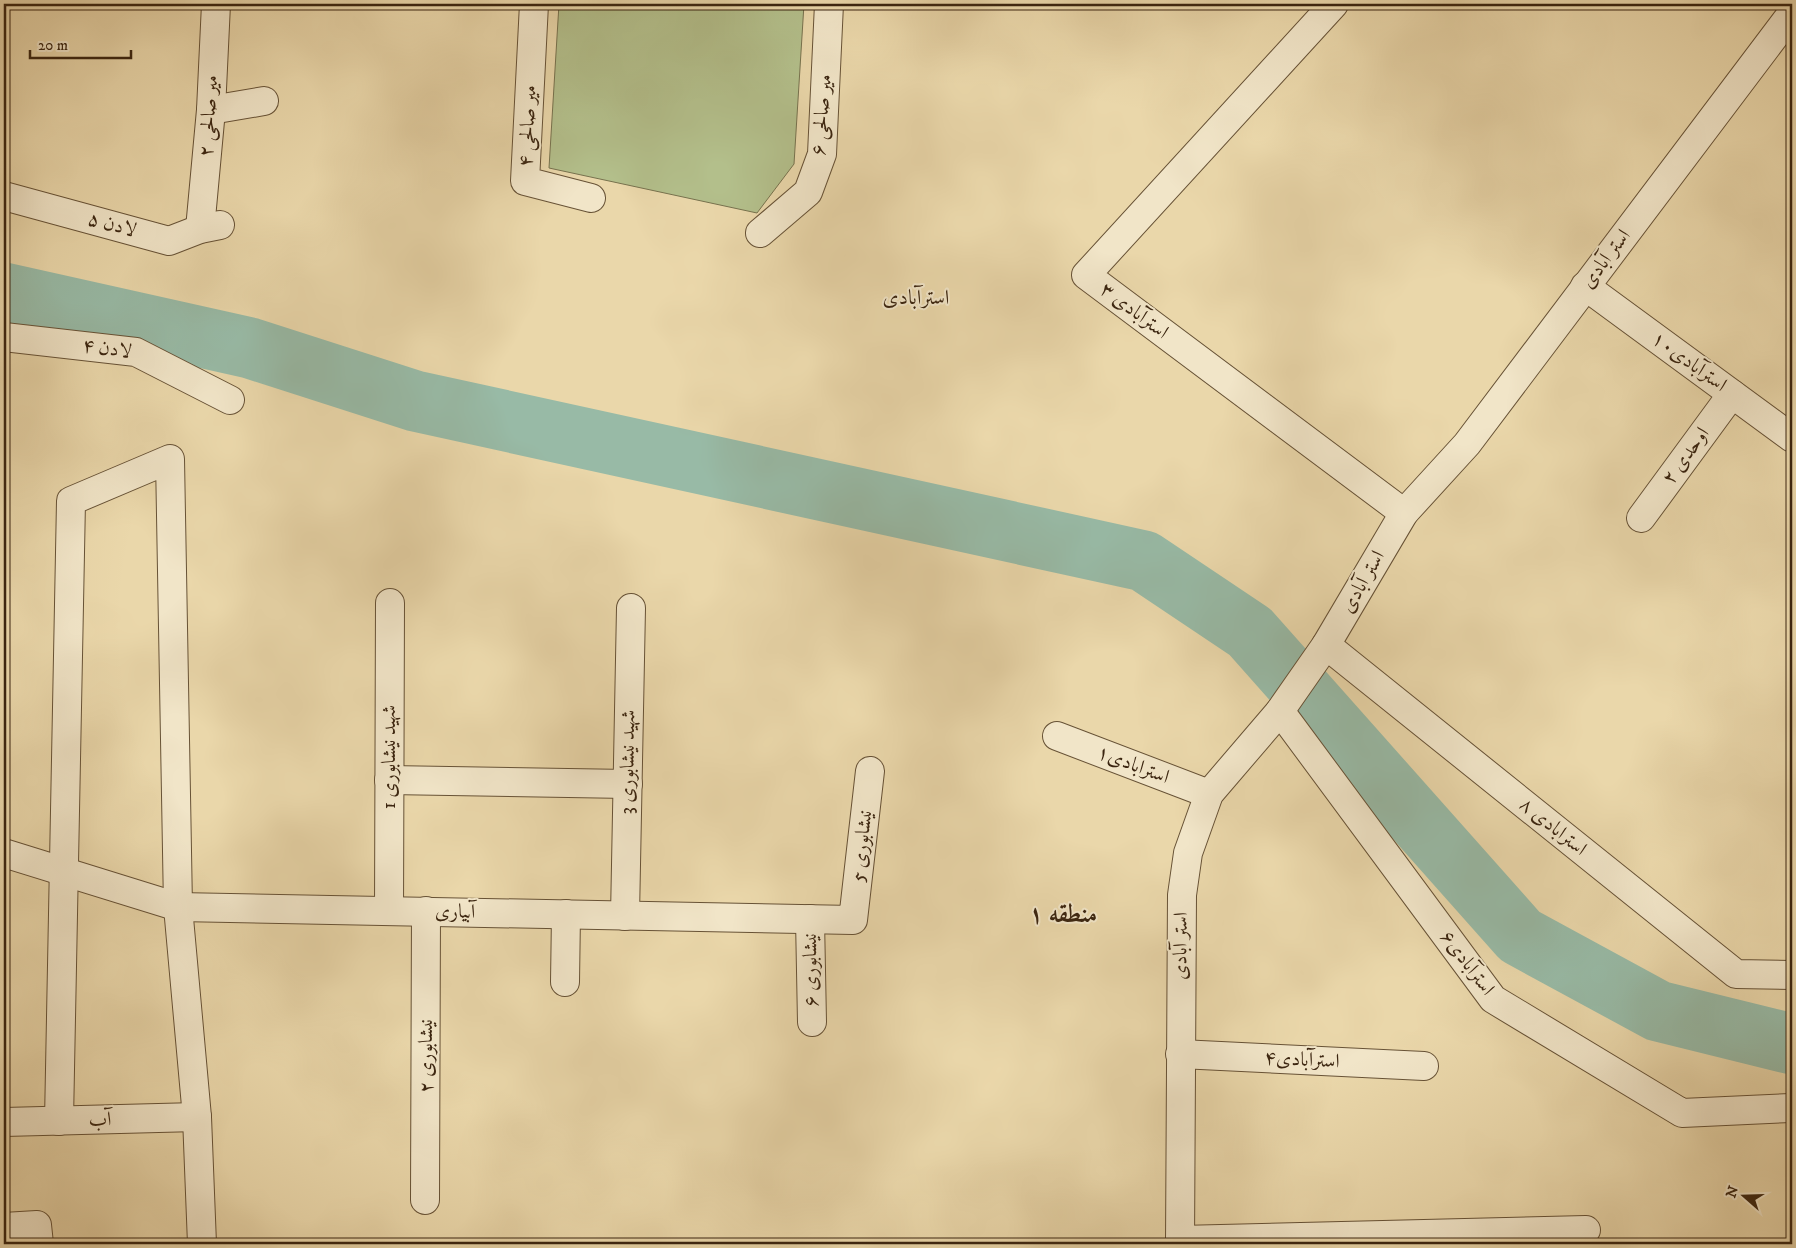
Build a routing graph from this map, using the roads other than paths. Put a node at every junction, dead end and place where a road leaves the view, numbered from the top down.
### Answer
1 (216, 4) edge
2 (534, 4) edge
3 (829, 4) edge
4 (1334, 4) edge
5 (1792, 13) edge
6 (264, 102) dead end
7 (211, 110) junction
8 (4, 196) edge
9 (590, 198) dead end
10 (210, 227) joint
11 (760, 233) dead end
12 (1585, 286) junction
13 (4, 336) edge
14 (1732, 394) junction
15 (230, 400) dead end
16 (1792, 438) edge
17 (1404, 514) junction
18 (1641, 518) dead end
19 (390, 603) dead end
20 (631, 608) dead end
21 (1326, 645) junction
22 (1280, 712) junction
23 (1057, 736) dead end
24 (870, 771) dead end
25 (389, 780) junction
26 (628, 784) junction
27 (1209, 794) junction
28 (4, 853) edge
29 (63, 871) junction
30 (178, 906) junction
31 (389, 911) junction
32 (426, 911) junction
33 (566, 914) junction
34 (625, 916) junction
35 (810, 919) junction
36 (853, 920) joint
37 (1792, 975) edge
38 (565, 982) dead end
39 (812, 1022) dead end
40 (1180, 1054) junction
41 (1424, 1066) dead end
42 (1791, 1108) edge
43 (197, 1117) junction
44 (59, 1121) junction
45 (4, 1122) edge
46 (425, 1200) dead end
47 (4, 1227) edge
48 (1586, 1230) dead end
49 (1180, 1242) edge
50 (38, 1244) edge
51 (202, 1244) edge

1 - 7 street, ۲ میر صالحی
2 - 9 street, ۴ میر صالحی
3 - 11 street, ۶ میر صالحی
4 - 17 street, استرآبادی ۳
5 - 12 street, استر آبادی
6 - 7 street
7 - 10 street, ۲ میر صالحی
8 - 10 street, ۵ لادن
12 - 14 street, استرآبادی۱۰
12 - 17 street, استر آبادی
13 - 15 street, ۴ لادن
14 - 16 street, استرآبادی۱۰
14 - 18 street, ۲ اوحدی
17 - 21 street, استر آبادی
19 - 25 street, شهید نیشابوری 1
20 - 26 street, شهید نیشابوری 3
21 - 22 street, استر آبادی
21 - 37 street, ۸ استرابادی
22 - 27 street, استر آبادی
22 - 42 street, استرآبادی۶
23 - 27 street, استرابادی۱
24 - 36 street, نیشابوری 5
25 - 26 street
25 - 31 street, شهید نیشابوری 1
26 - 34 street, شهید نیشابوری 3
27 - 40 street, استر آبادی
28 - 29 street, آبیاری
29 - 30 street, آبیاری
29 - 30 street
29 - 44 street
30 - 31 street, آبیاری
30 - 43 street
31 - 32 street, آبیاری
32 - 33 street, آبیاری
32 - 46 street, نیشابوری ۲
33 - 34 street, آبیاری
33 - 38 street
34 - 35 street, آبیاری
35 - 36 street, آبیاری
35 - 39 street, نیشابوری ۶
40 - 41 street, استرآبادی۴
40 - 49 street, استر آبادی
43 - 44 street, آب
43 - 51 street
44 - 45 street, آب
47 - 50 street
48 - 49 street

